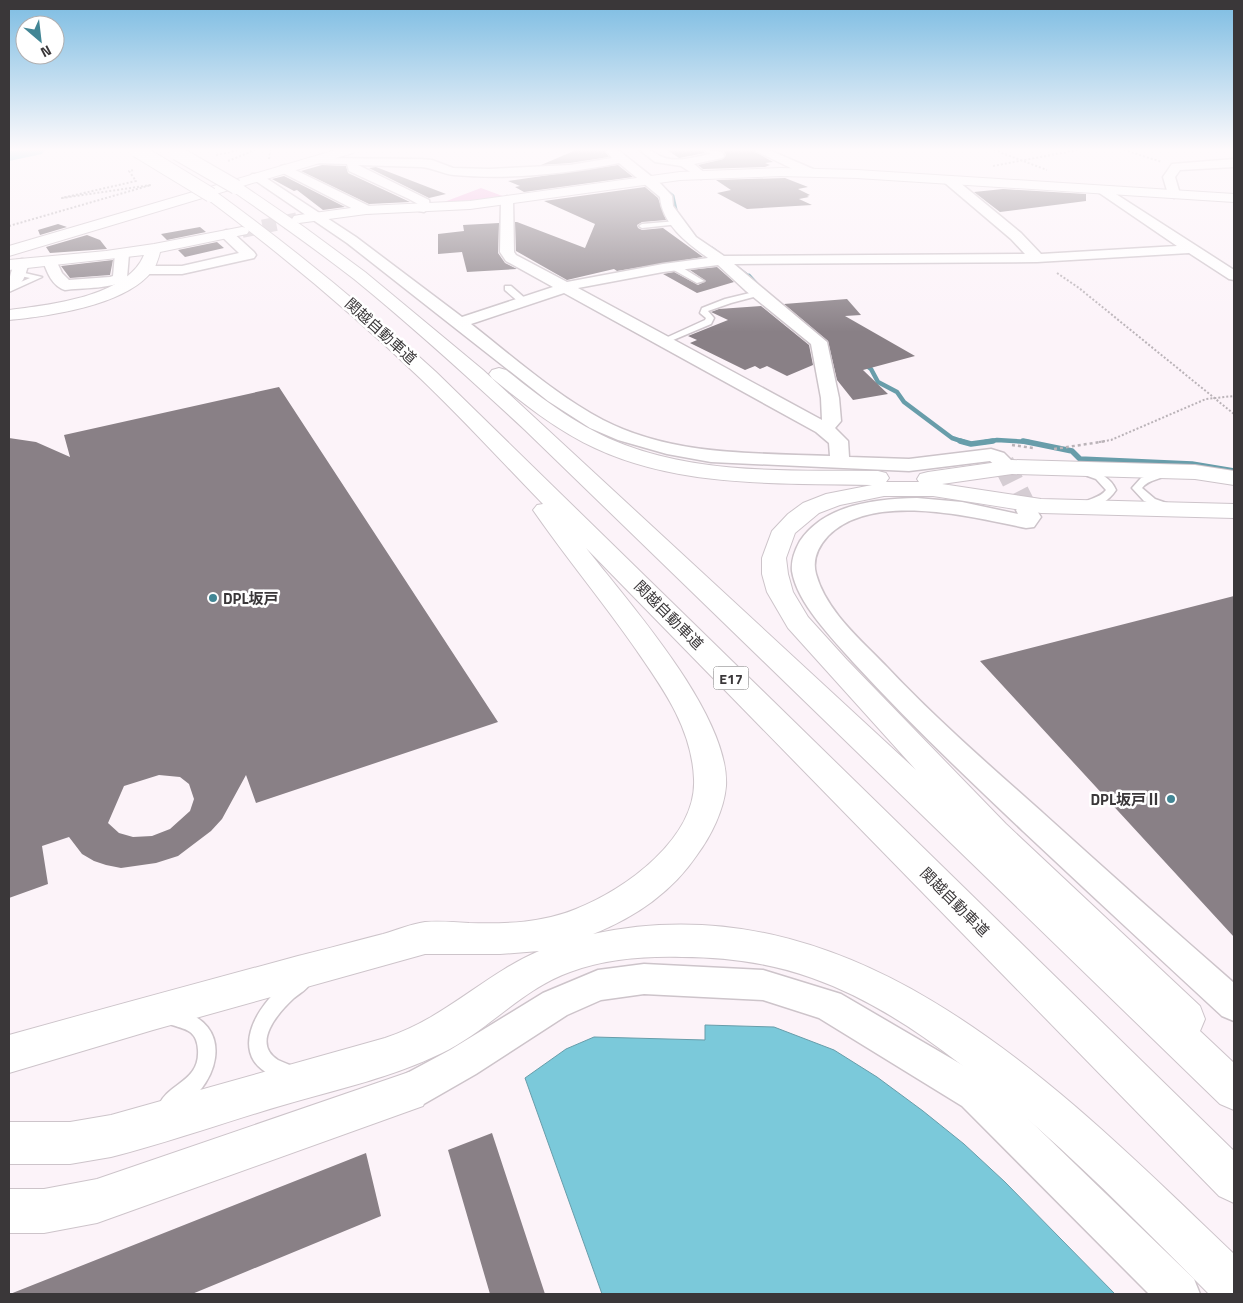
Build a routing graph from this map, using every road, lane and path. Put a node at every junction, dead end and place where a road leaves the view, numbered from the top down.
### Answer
1 (59, 211) edge
2 (150, 211) edge
3 (250, 211) edge
4 (270, 211) edge
5 (310, 211) edge
6 (359, 211) edge
7 (507, 211) edge
8 (670, 211) edge
9 (986, 211) edge
10 (1133, 211) edge
11 (317, 216) junction
12 (300, 219) tunnel mouth
13 (677, 223) junction
14 (9, 226) edge
15 (642, 226) dead end
16 (242, 231) tunnel mouth
17 (226, 234) junction
18 (154, 249) junction
19 (1191, 249) junction
20 (9, 251) edge
21 (122, 254) junction
22 (1037, 258) junction
23 (726, 260) junction
24 (50, 261) junction
25 (675, 266) junction
26 (17, 267) edge
27 (144, 270) junction
28 (1234, 276) edge
29 (700, 281) dead end
30 (9, 284) edge
31 (371, 285) junction
32 (508, 288) dead end
33 (564, 288) junction
34 (9, 290) edge
35 (758, 293) junction
36 (524, 302) junction
37 (9, 315) edge
38 (459, 323) junction
39 (663, 341) junction
40 (1234, 396) edge
41 (1214, 397) junction
42 (1234, 414) edge
43 (475, 420) junction
44 (823, 428) junction
45 (1053, 449) dead end
46 (1002, 462) dead end
47 (838, 463) junction
48 (1070, 468) junction
49 (1173, 472) junction
50 (1234, 478) edge
51 (1076, 507) junction
52 (1176, 509) junction
53 (1027, 510) dead end
54 (1234, 511) edge
55 (330, 963) junction
56 (1234, 1005) edge
57 (153, 1012) junction
58 (9, 1054) edge
59 (1234, 1065) edge
60 (307, 1079) junction
61 (1234, 1090) edge
62 (409, 1092) joint
63 (116, 1136) junction
64 (9, 1143) edge
65 (1234, 1181) edge
66 (9, 1211) edge
67 (1234, 1286) edge
68 (1179, 1294) edge

1 - 14 path
2 - 20 main road
3 - 43 main road, 関越自動車道 / E17
4 - 31 main road, 関越自動車道 / E17
5 - 11 street
6 - 11 main road
7 - 33 street
8 - 13 street
9 - 22 street
10 - 19 street
11 - 12 main road
11 - 38 street
13 - 15 lane
13 - 23 street
16 - 17 main road
17 - 18 main road
17 - 27 street
18 - 21 main road
18 - 27 main road
19 - 22 street
19 - 28 street
21 - 24 main road
21 - 24 street
22 - 23 street
22 - 41 path
23 - 25 street
23 - 35 street
24 - 26 main road
25 - 29 lane
25 - 33 street
26 - 30 street
26 - 34 lane
27 - 37 main road
31 - 48 main road
31 - 61 main road, 関越自動車道 / E17
32 - 36 lane
33 - 36 street
33 - 39 street
35 - 39 lane
35 - 44 street
36 - 38 street
38 - 47 street
39 - 44 street
40 - 41 path
41 - 42 path
41 - 45 path
43 - 55 main road
43 - 65 main road, 関越自動車道 / E17
44 - 47 street
46 - 47 street
48 - 49 main road
48 - 51 lane
49 - 50 main road
49 - 52 lane
51 - 52 main road
51 - 59 main road
52 - 54 main road
53 - 56 street
55 - 57 main road
55 - 60 lane
57 - 58 main road
57 - 63 lane
60 - 63 main road
60 - 67 main road
62 - 66 main road
62 - 68 street
63 - 64 main road

